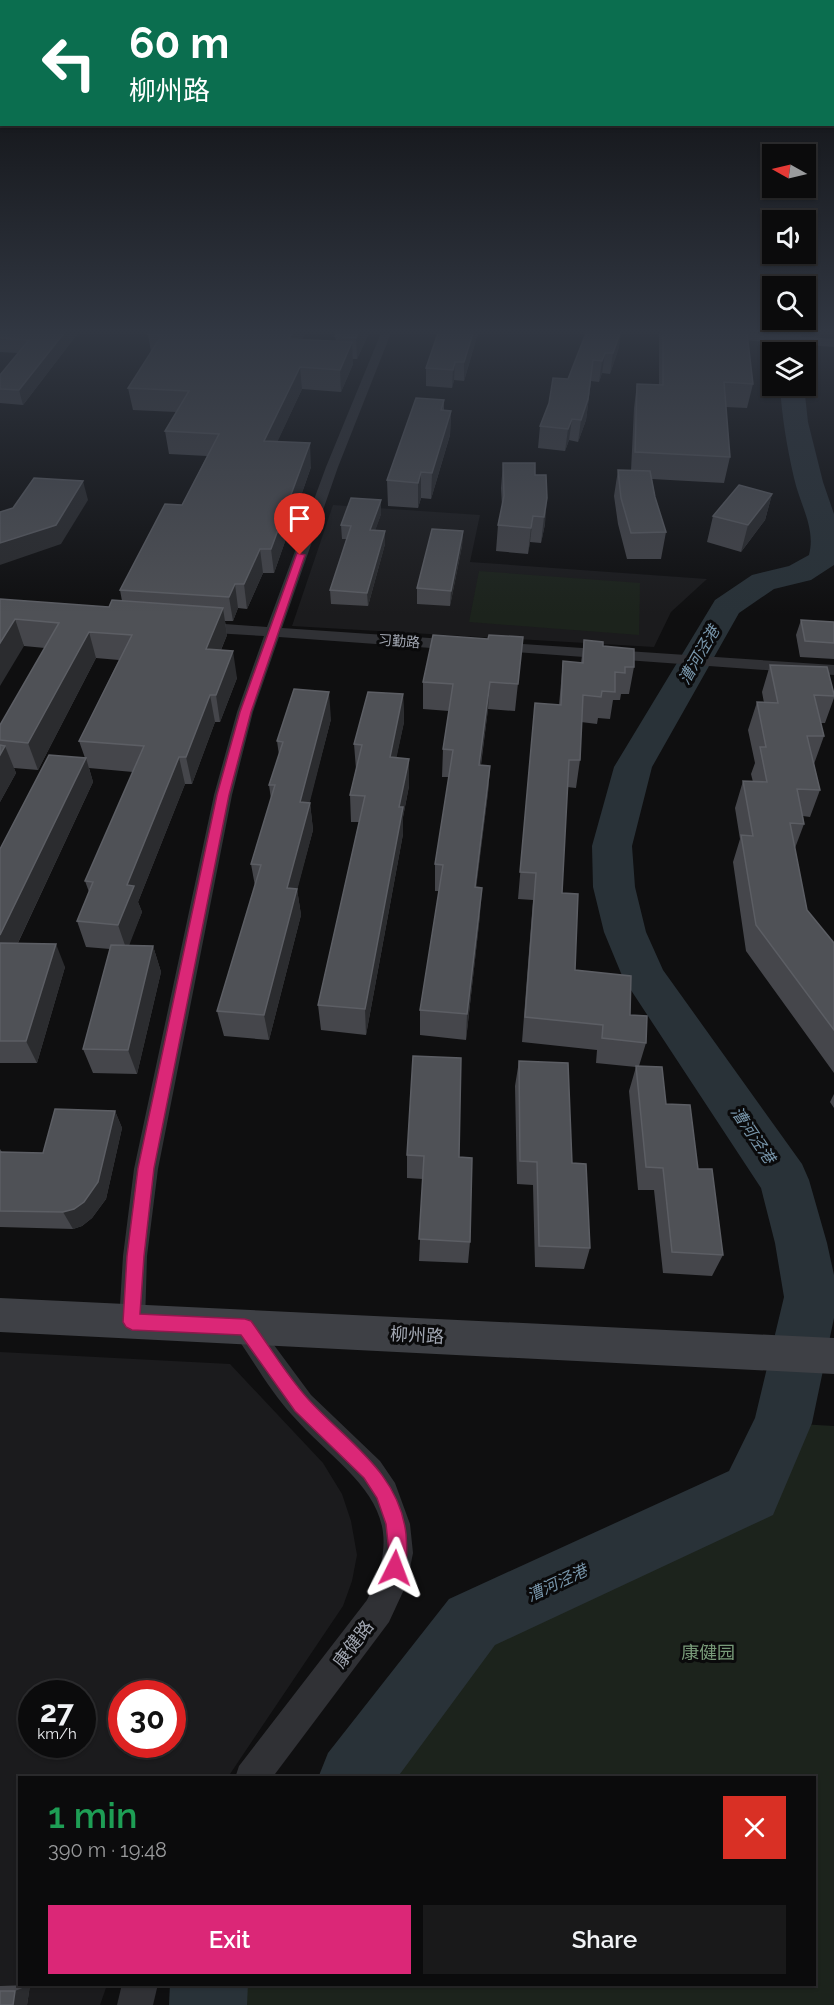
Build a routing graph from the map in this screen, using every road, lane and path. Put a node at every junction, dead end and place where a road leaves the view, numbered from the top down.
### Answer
1 (348, 427) edge
2 (178, 625) edge
3 (273, 632) junction
4 (834, 670) edge
5 (0, 1315) edge
6 (132, 1322) junction
7 (245, 1327) junction
8 (834, 1356) edge
9 (253, 1776) edge
10 (140, 1986) edge
11 (135, 2005) edge

1 - 3 street
2 - 3 street, 习勤路
3 - 4 street, 习勤路
3 - 6 street
5 - 6 street, 柳州路
6 - 7 street, 柳州路
7 - 8 street, 柳州路
7 - 9 street, 康健路
10 - 11 street

